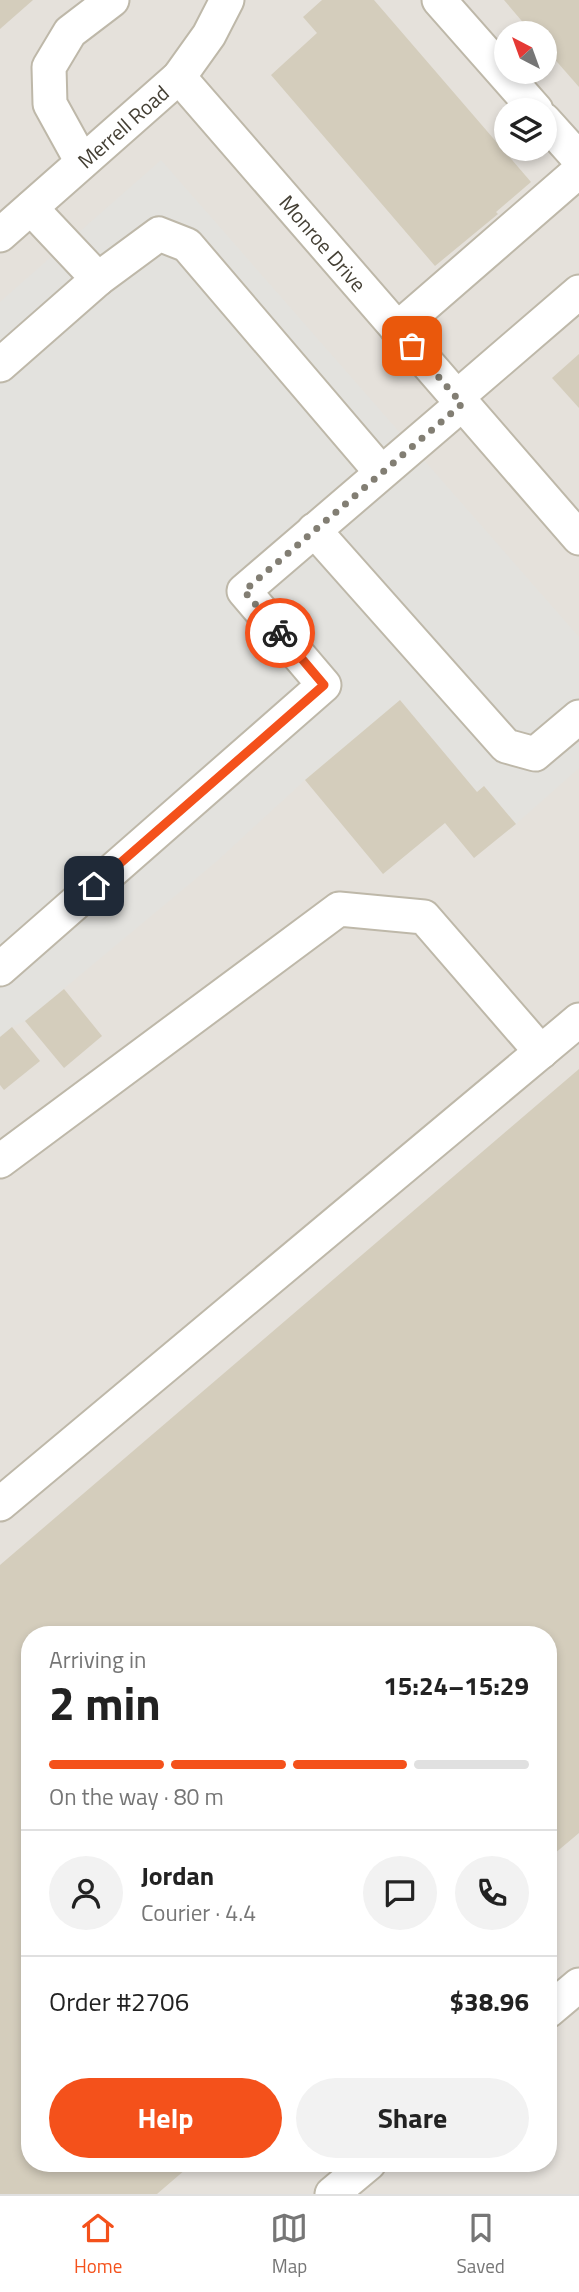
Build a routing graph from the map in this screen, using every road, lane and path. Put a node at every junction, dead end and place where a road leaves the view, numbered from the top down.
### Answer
1 (112, 0) edge
2 (227, 0) edge
3 (439, 0) edge
4 (179, 77) junction
5 (525, 98) edge
6 (557, 134) edge
7 (579, 159) edge
8 (82, 162) junction
9 (579, 171) edge
10 (31, 208) junction
11 (0, 235) edge
12 (98, 279) junction
13 (579, 292) edge
14 (397, 329) junction
15 (0, 365) edge
16 (460, 400) junction
17 (381, 472) junction
18 (314, 530) junction
19 (579, 538) edge
20 (579, 717) edge
21 (0, 969) edge
22 (579, 1020) edge
23 (541, 1052) junction
24 (0, 1161) edge
25 (0, 1504) edge
26 (579, 1985) edge
27 (557, 2003) edge
28 (358, 2172) edge
29 (332, 2194) edge

1 - 8 street
2 - 4 street, Merrell Road
3 - 5 street
4 - 8 street, Merrell Road
4 - 14 street, Monroe Drive
6 - 7 street
8 - 10 street, Merrell Road
9 - 14 street
10 - 11 street, Merrell Road
10 - 12 street
12 - 15 street
12 - 17 street
13 - 16 street
14 - 16 street, Monroe Drive
16 - 17 street
16 - 19 street, Monroe Drive
17 - 18 street
18 - 20 street
18 - 21 street
22 - 23 street
23 - 24 street
23 - 25 street
26 - 27 street
28 - 29 street

